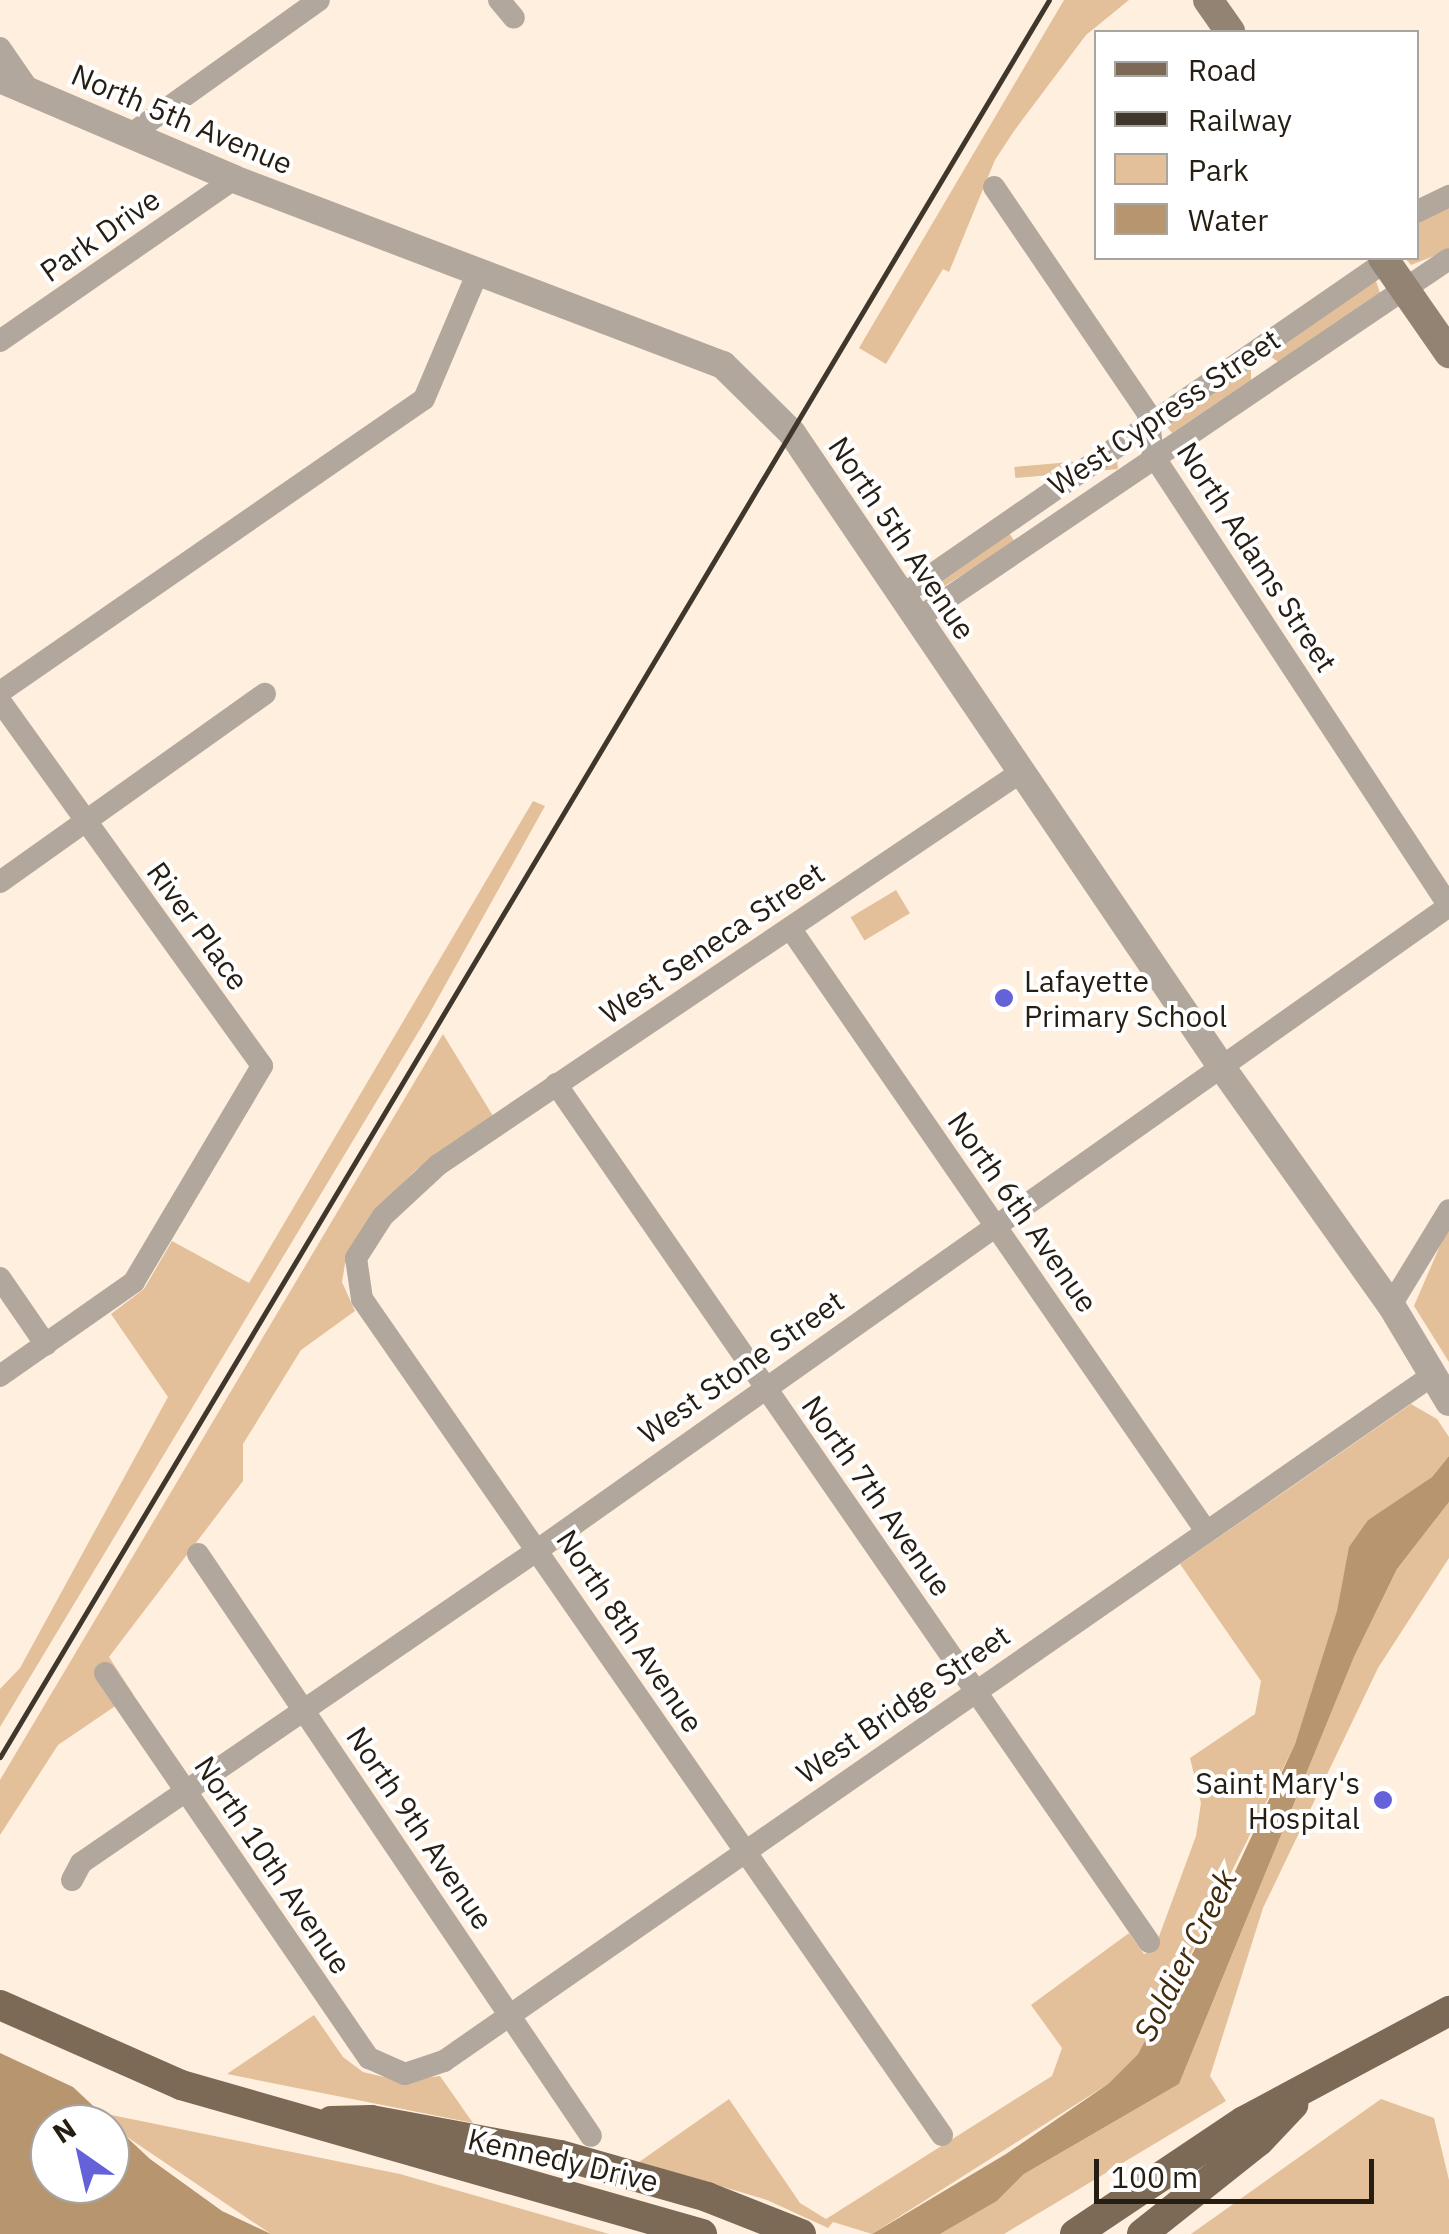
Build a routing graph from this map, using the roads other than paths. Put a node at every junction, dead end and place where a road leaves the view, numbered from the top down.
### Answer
1 (319, 0) edge
2 (1208, 0) edge
3 (1229, 30) edge
4 (0, 48) edge
5 (0, 79) edge
6 (29, 90) junction
7 (134, 132) junction
8 (234, 179) junction
9 (994, 187) dead end
10 (1449, 196) edge
11 (1419, 211) edge
12 (1449, 258) edge
13 (1390, 268) edge
14 (478, 272) junction
15 (0, 341) edge
16 (1449, 353) edge
17 (1147, 428) junction
18 (1153, 455) junction
19 (909, 607) junction
20 (0, 692) edge
21 (265, 694) dead end
22 (0, 702) edge
23 (1021, 772) junction
24 (86, 820) junction
25 (0, 882) edge
26 (1449, 906) edge
27 (790, 928) junction
28 (1223, 1069) junction
29 (556, 1084) junction
30 (438, 1166) joint
31 (1449, 1210) edge
32 (995, 1225) junction
33 (0, 1278) edge
34 (1391, 1305) junction
35 (46, 1345) junction
36 (1433, 1375) junction
37 (0, 1376) edge
38 (764, 1385) junction
39 (1449, 1402) edge
40 (1206, 1531) junction
41 (539, 1549) junction
42 (198, 1554) dead end
43 (105, 1673) dead end
44 (976, 1690) junction
45 (304, 1710) junction
46 (187, 1792) junction
47 (744, 1851) junction
48 (72, 1880) dead end
49 (1149, 1942) dead end
50 (0, 2005) edge
51 (1449, 2011) edge
52 (510, 2015) junction
53 (405, 2074) joint
54 (1306, 2092) junction
55 (318, 2121) junction
56 (942, 2135) dead end
57 (591, 2136) dead end
58 (798, 2232) edge
59 (702, 2234) edge
60 (1074, 2234) edge
61 (1142, 2234) edge

1 - 7 street
2 - 3 main road
4 - 6 street
5 - 6 street, North 5th Avenue
6 - 7 street, North 5th Avenue
7 - 8 street, North 5th Avenue
8 - 14 street, North 5th Avenue
8 - 15 street, Park Drive
9 - 17 street, North Adams Street
10 - 11 street
12 - 13 street, West Cypress Street
13 - 16 main road
13 - 17 street, West Cypress Street
13 - 18 street, West Cypress Street
14 - 19 street, North 5th Avenue
14 - 20 street
17 - 18 street, North Adams Street
17 - 19 street, West Cypress Street
18 - 19 street, West Cypress Street
18 - 26 street, North Adams Street
19 - 23 street, North 5th Avenue
21 - 24 street
22 - 24 street, River Place
23 - 27 street, West Seneca Street
23 - 28 street, North 5th Avenue
24 - 25 street
24 - 35 street, River Place
26 - 28 street, West Stone Street
27 - 29 street, West Seneca Street
27 - 32 street, North 6th Avenue
28 - 32 street, West Stone Street
28 - 34 street, North 5th Avenue
29 - 30 street, West Seneca Street
29 - 38 street, North 7th Avenue
30 - 41 street, North 8th Avenue
31 - 34 street
32 - 38 street, West Stone Street
32 - 40 street, North 6th Avenue
33 - 35 street
34 - 36 street, North 5th Avenue
35 - 37 street
36 - 39 street, North 5th Avenue
36 - 40 street, West Bridge Street
38 - 41 street, West Stone Street
38 - 44 street, North 7th Avenue
40 - 44 street, West Bridge Street
41 - 45 street, West Stone Street
41 - 47 street, North 8th Avenue
42 - 45 street, North 9th Avenue
43 - 46 street, North 10th Avenue
44 - 47 street, West Bridge Street
44 - 49 street, North 7th Avenue
45 - 46 street, West Stone Street
45 - 52 street, North 9th Avenue
46 - 48 street, West Stone Street
46 - 53 street, North 10th Avenue
47 - 52 street, West Bridge Street
47 - 56 street, North 8th Avenue
50 - 55 main road, Kennedy Drive
51 - 54 main road
52 - 53 street, West Bridge Street
52 - 57 street, North 9th Avenue
54 - 60 main road
54 - 61 main road
55 - 58 main road, Kennedy Drive
55 - 59 main road, Kennedy Drive

